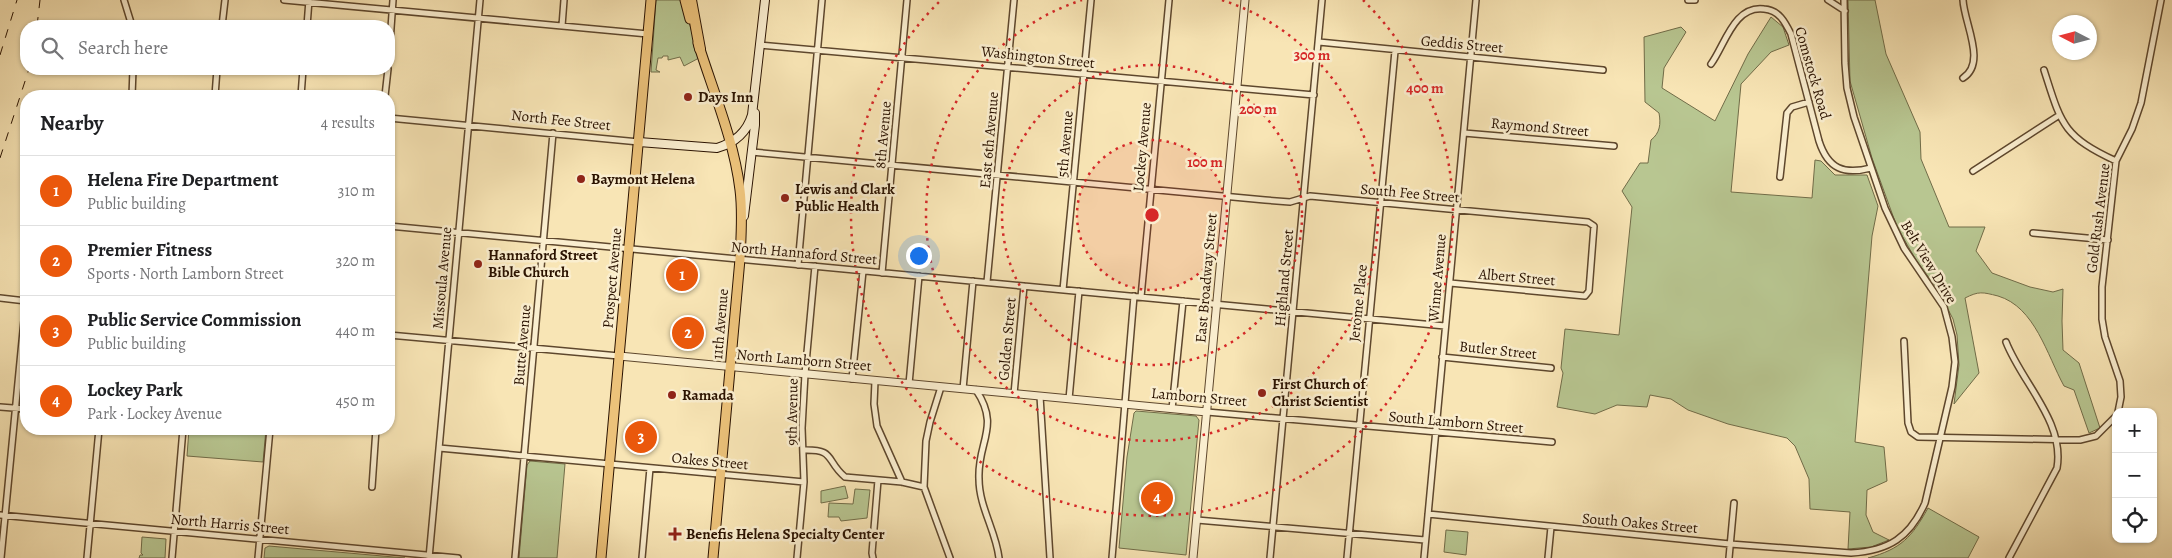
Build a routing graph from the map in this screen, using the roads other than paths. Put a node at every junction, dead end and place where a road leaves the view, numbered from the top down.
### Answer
1 (124, 0) edge
2 (224, 0) edge
3 (284, 0) edge
4 (393, 0) edge
5 (480, 0) edge
6 (564, 0) edge
7 (651, 0) edge
8 (685, 0) edge
9 (691, 0) edge
10 (764, 0) edge
11 (822, 0) edge
12 (907, 0) edge
13 (1014, 0) edge
14 (1091, 0) edge
15 (1169, 0) edge
16 (1245, 0) edge
17 (1322, 0) edge
18 (1476, 0) edge
19 (1688, 0) edge
20 (1695, 0) edge
21 (1828, 0) edge
22 (1844, 0) edge
23 (1963, 0) edge
24 (2161, 0) edge
25 (309, 1) edge
26 (392, 10) junction
27 (1845, 11) junction
28 (479, 18) junction
29 (130, 20) edge
30 (222, 20) edge
31 (307, 20) edge
32 (391, 20) edge
33 (562, 26) junction
34 (648, 34) junction
35 (1318, 42) junction
36 (760, 45) junction
37 (700, 49) junction
38 (818, 49) junction
39 (1395, 51) junction
40 (902, 57) junction
41 (1470, 57) junction
42 (1710, 64) dead end
43 (1008, 67) junction
44 (1602, 70) dead end
45 (2044, 70) dead end
46 (1084, 74) junction
47 (133, 75) edge
48 (216, 75) edge
49 (303, 75) edge
50 (388, 75) edge
51 (1963, 78) dead end
52 (1161, 82) junction
53 (1237, 89) junction
54 (132, 90) edge
55 (215, 90) edge
56 (301, 90) edge
57 (386, 90) edge
58 (754, 93) junction
59 (1314, 95) junction
60 (1809, 102) junction
61 (2058, 116) junction
62 (395, 119) edge
63 (468, 126) junction
64 (553, 133) junction
65 (1464, 133) junction
66 (638, 142) junction
67 (729, 142) junction
68 (1614, 146) dead end
69 (752, 152) junction
70 (809, 156) junction
71 (2116, 161) junction
72 (893, 165) junction
73 (1871, 168) junction
74 (1973, 171) dead end
75 (998, 175) junction
76 (1780, 177) dead end
77 (1074, 182) junction
78 (1151, 189) junction
79 (1227, 197) junction
80 (1304, 198) junction
81 (1381, 203) junction
82 (1456, 210) junction
83 (395, 227) edge
84 (459, 233) junction
85 (2033, 233) dead end
86 (741, 235) junction
87 (2108, 240) junction
88 (543, 241) junction
89 (629, 249) junction
90 (740, 259) junction
91 (798, 265) junction
92 (815, 266) junction
93 (863, 271) junction
94 (882, 272) junction
95 (920, 276) junction
96 (973, 281) junction
97 (987, 282) junction
98 (1450, 283) junction
99 (1024, 286) junction
100 (1063, 290) junction
101 (1079, 291) junction
102 (1134, 296) junction
103 (1583, 296) joint
104 (1141, 297) junction
105 (0, 298) edge
106 (20, 300) edge
107 (1183, 301) junction
108 (1217, 304) junction
109 (1293, 311) junction
110 (1369, 318) junction
111 (1445, 326) junction
112 (395, 336) edge
113 (449, 340) junction
114 (1904, 341) dead end
115 (2006, 342) dead end
116 (534, 348) junction
117 (619, 356) junction
118 (1442, 358) junction
119 (20, 365) edge
120 (730, 367) junction
121 (1551, 368) dead end
122 (805, 374) junction
123 (852, 378) junction
124 (875, 381) junction
125 (909, 384) junction
126 (941, 387) junction
127 (963, 389) junction
128 (976, 390) junction
129 (1014, 394) junction
130 (1040, 396) junction
131 (1069, 399) junction
132 (1126, 405) junction
133 (0, 407) edge
134 (16, 408) junction
135 (20, 408) edge
136 (2119, 408) edge
137 (1172, 409) junction
138 (1207, 412) junction
139 (1284, 419) junction
140 (2112, 420) edge
141 (1359, 426) junction
142 (1435, 433) junction
143 (98, 435) edge
144 (182, 435) edge
145 (269, 435) edge
146 (376, 435) edge
147 (1942, 436) junction
148 (2057, 439) junction
149 (1552, 442) dead end
150 (439, 448) junction
151 (803, 450) junction
152 (524, 456) junction
153 (610, 464) junction
154 (650, 468) junction
155 (720, 474) junction
156 (878, 480) junction
157 (804, 482) junction
158 (902, 482) junction
159 (372, 487) dead end
160 (924, 487) junction
161 (1734, 503) dead end
162 (1428, 514) junction
163 (3, 516) edge
164 (1197, 520) junction
165 (90, 523) junction
166 (1273, 526) junction
167 (1551, 527) junction
168 (174, 532) junction
169 (1349, 533) junction
170 (260, 540) junction
171 (1425, 540) junction
172 (1730, 544) junction
173 (1851, 553) joint
174 (429, 557) edge
175 (1, 558) edge
176 (87, 558) edge
177 (172, 558) edge
178 (258, 558) edge
179 (458, 558) edge
180 (515, 558) edge
181 (601, 558) edge
182 (642, 558) edge
183 (713, 558) edge
184 (797, 558) edge
185 (873, 558) edge
186 (950, 558) edge
187 (999, 558) edge
188 (1050, 558) edge
189 (1112, 558) edge
190 (1193, 558) edge
191 (1270, 558) edge
192 (1347, 558) edge
193 (1424, 558) edge
194 (1548, 558) edge
195 (1729, 558) edge
196 (2009, 558) edge

1 - 29 street
2 - 30 street
3 - 25 street
4 - 26 street
5 - 28 street, Missoula Avenue
6 - 33 street
7 - 34 highway, Prospect Avenue
8 - 37 highway
9 - 37 highway
10 - 36 main road, 11th Avenue
11 - 38 street
12 - 40 street, 8th Avenue
13 - 43 street, East 6th Avenue
14 - 46 street, 5th Avenue
15 - 52 street, Lockey Avenue
16 - 53 street, East Broadway Street
17 - 35 street, Highland Street
18 - 41 street, Winne Avenue
19 - 20 street
21 - 27 street
22 - 27 street, Belt View Drive
23 - 51 street
24 - 71 street, Gold Rush Avenue
25 - 26 street
25 - 31 street
26 - 28 street
26 - 32 street
27 - 73 street, Belt View Drive
28 - 33 street
28 - 63 street, Missoula Avenue
33 - 34 street
34 - 66 highway, Prospect Avenue
35 - 39 street, Geddis Street
35 - 59 street, Highland Street
36 - 38 street, Washington Street
36 - 58 main road, 11th Avenue
37 - 67 highway
38 - 40 street, Washington Street
38 - 70 street
39 - 41 street, Geddis Street
39 - 81 street, Jerome Place
40 - 43 street, Washington Street
40 - 72 street, 8th Avenue
41 - 44 street, Geddis Street
41 - 65 street, Winne Avenue
42 - 60 street, Comstock Road
43 - 46 street, Washington Street
43 - 75 street, East 6th Avenue
45 - 61 street
46 - 52 street, Washington Street
46 - 77 street, 5th Avenue
47 - 54 street
48 - 55 street
49 - 56 street
50 - 57 street
52 - 53 street, Washington Street
52 - 78 street, Lockey Avenue
53 - 59 street, Washington Street
53 - 79 street, East Broadway Street
58 - 67 main road, 11th Avenue
58 - 69 main road, 11th Avenue
59 - 80 street, Highland Street
60 - 73 street, Comstock Road
60 - 76 street
61 - 71 street
61 - 74 street
62 - 63 street, North Fee Street
63 - 64 street, North Fee Street
63 - 84 street, Missoula Avenue
64 - 66 street, North Fee Street
64 - 88 street, Butte Avenue
65 - 68 street, Raymond Street
65 - 82 street, Winne Avenue
66 - 67 main road, North Fee Street
66 - 89 highway, Prospect Avenue
67 - 86 highway
69 - 70 street
69 - 86 main road, 11th Avenue
70 - 72 street
70 - 91 street
71 - 87 street, Gold Rush Avenue
72 - 75 street
72 - 94 street, 8th Avenue
73 - 147 street, Belt View Drive
75 - 77 street, South Fee Street
75 - 97 street, East 6th Avenue
77 - 78 street, South Fee Street
77 - 100 street, 5th Avenue
78 - 79 street, South Fee Street
78 - 104 street, Lockey Avenue
79 - 80 street, South Fee Street
79 - 108 street, East Broadway Street
80 - 81 street, South Fee Street
80 - 109 street, Highland Street
81 - 82 street, South Fee Street
81 - 110 street, Jerome Place
82 - 98 street, Winne Avenue
82 - 103 street, South Fee Street
83 - 84 street, North Hannaford Street
84 - 88 street, North Hannaford Street
84 - 113 street, Missoula Avenue
85 - 87 street
86 - 90 highway, 11th Avenue
87 - 136 street, Gold Rush Avenue
88 - 89 street, North Hannaford Street
88 - 116 street, Butte Avenue
89 - 90 street, North Hannaford Street
89 - 117 highway, Prospect Avenue
90 - 91 street, North Hannaford Street
90 - 120 highway, 11th Avenue
91 - 92 street, North Hannaford Street
92 - 93 street, North Hannaford Street
92 - 122 street, 9th Avenue
93 - 94 street, North Hannaford Street
93 - 123 street
94 - 95 street, North Hannaford Street
95 - 96 street, North Hannaford Street
95 - 125 street
96 - 97 street, North Hannaford Street
96 - 127 street
97 - 99 street, North Hannaford Street
98 - 103 street, Albert Street
98 - 111 street, Winne Avenue
99 - 100 street, North Hannaford Street
99 - 129 street, Golden Street
100 - 101 street, North Hannaford Street
101 - 102 street, North Hannaford Street
101 - 131 street
102 - 104 street, North Hannaford Street
102 - 132 street
104 - 107 street, North Hannaford Street
105 - 106 street
107 - 108 street, North Hannaford Street
107 - 137 street
108 - 109 street, North Hannaford Street
108 - 138 street, East Broadway Street
109 - 110 street, North Hannaford Street
109 - 139 street, Highland Street
110 - 111 street, North Hannaford Street
110 - 141 street, Jerome Place
111 - 118 street, Winne Avenue
112 - 113 street, North Lamborn Street
113 - 116 street, North Lamborn Street
113 - 150 street, Missoula Avenue
114 - 147 street
115 - 148 street
116 - 117 street, North Lamborn Street
116 - 152 street, Butte Avenue
117 - 120 street, North Lamborn Street
117 - 153 highway, Prospect Avenue
118 - 121 street, Butler Street
118 - 142 street, Winne Avenue
119 - 134 street
120 - 122 street, North Lamborn Street
120 - 155 highway, 11th Avenue
122 - 123 street, North Lamborn Street
122 - 151 street, 9th Avenue
123 - 124 street, North Lamborn Street
124 - 125 street, North Lamborn Street
124 - 158 street
125 - 126 street, North Lamborn Street
126 - 127 street, North Lamborn Street
126 - 160 street
127 - 128 street, North Lamborn Street
128 - 129 street, North Lamborn Street
128 - 187 street, Golden Street
129 - 130 street, North Lamborn Street
130 - 131 street, North Lamborn Street
130 - 188 street
131 - 132 street, North Lamborn Street
132 - 137 street, Lamborn Street
132 - 189 street
133 - 134 street
134 - 135 street
134 - 163 street
137 - 138 street, Lamborn Street
138 - 139 street, Lamborn Street
138 - 164 street, East Broadway Street
139 - 141 street, Lamborn Street
139 - 166 street, Highland Street
140 - 148 street
141 - 142 street, South Lamborn Street
141 - 169 street, Jerome Place
142 - 149 street, South Lamborn Street
142 - 162 street, Winne Avenue
143 - 165 street
144 - 168 street
145 - 170 street
146 - 159 street
147 - 148 street
147 - 173 street, Belt View Drive
148 - 196 street
150 - 152 street, Oakes Street
150 - 174 street, Missoula Avenue
151 - 156 street
151 - 157 street, 9th Avenue
152 - 153 street, Oakes Street
152 - 180 street, Butte Avenue
153 - 154 street, Oakes Street
153 - 181 highway, Prospect Avenue
154 - 155 street, Oakes Street
154 - 182 street
155 - 157 street, Oakes Street
155 - 183 highway, 11th Avenue
156 - 158 street
156 - 185 street
157 - 184 street, 9th Avenue
158 - 160 street
160 - 186 street
161 - 172 street
162 - 167 street, South Oakes Street
162 - 171 street, Winne Avenue
163 - 165 street, North Harris Street
163 - 175 street
164 - 166 street
164 - 190 street, East Broadway Street
165 - 168 street, North Harris Street
165 - 176 street
166 - 169 street
166 - 191 street, Highland Street
167 - 172 street, South Oakes Street
167 - 194 street
168 - 170 street, North Harris Street
168 - 177 street
169 - 171 street
169 - 192 street, Jerome Place
170 - 174 street, North Harris Street
170 - 178 street
171 - 193 street, Winne Avenue
172 - 173 street, South Oakes Street
172 - 195 street
174 - 179 street, North Harris Street

